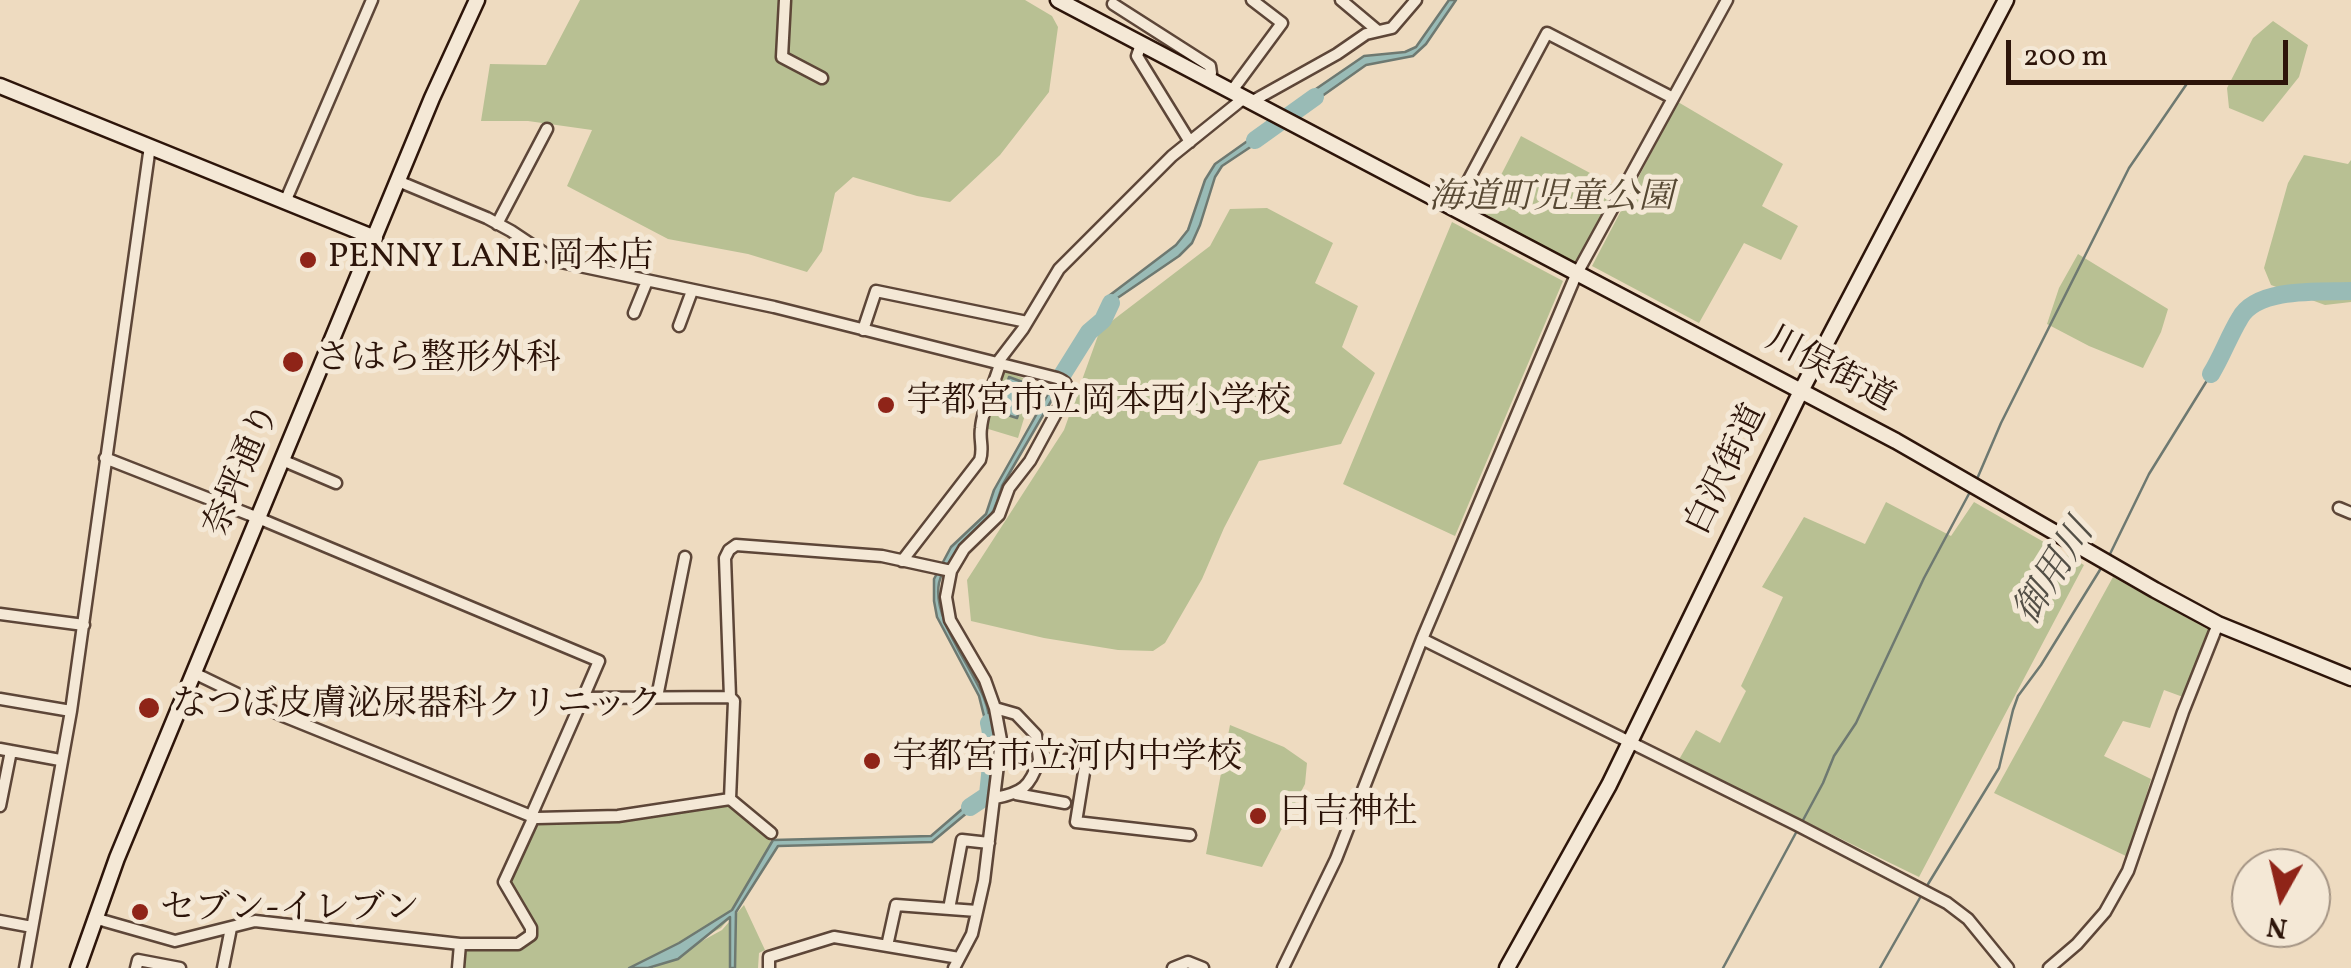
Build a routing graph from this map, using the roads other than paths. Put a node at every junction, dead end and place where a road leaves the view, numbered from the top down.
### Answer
1 (372, 0) edge
2 (477, 0) edge
3 (785, 0) edge
4 (1058, 0) edge
5 (1252, 0) edge
6 (1342, 0) edge
7 (1416, 0) edge
8 (1727, 0) edge
9 (2006, 0) edge
10 (1110, 2) edge
11 (1112, 28) junction
12 (1378, 31) junction
13 (1141, 44) junction
14 (822, 78) dead end
15 (1209, 80) junction
16 (0, 86) edge
17 (1242, 98) junction
18 (1673, 98) junction
19 (547, 128) dead end
20 (1190, 142) junction
21 (150, 146) junction
22 (398, 181) junction
23 (285, 202) junction
24 (1453, 210) junction
25 (497, 224) junction
26 (374, 238) junction
27 (1576, 275) junction
28 (647, 281) junction
29 (692, 291) junction
30 (634, 313) dead end
31 (1027, 322) junction
32 (679, 326) dead end
33 (864, 330) junction
34 (998, 364) junction
35 (1801, 392) junction
36 (105, 458) junction
37 (282, 460) junction
38 (336, 483) dead end
39 (2338, 508) dead end
40 (2351, 513) edge
41 (258, 518) junction
42 (685, 557) dead end
43 (902, 560) junction
44 (946, 570) junction
45 (0, 614) edge
46 (2218, 624) junction
47 (84, 625) junction
48 (1422, 639) junction
49 (194, 672) junction
50 (2351, 678) edge
51 (730, 696) junction
52 (656, 697) junction
53 (583, 698) junction
54 (0, 699) edge
55 (995, 708) junction
56 (71, 711) junction
57 (1629, 743) junction
58 (5, 750) edge
59 (60, 760) junction
60 (1040, 760) junction
61 (1015, 794) junction
62 (995, 798) junction
63 (730, 799) junction
64 (1065, 803) dead end
65 (0, 806) edge
66 (531, 816) junction
67 (771, 833) dead end
68 (1190, 835) dead end
69 (989, 844) junction
70 (949, 909) junction
71 (977, 912) junction
72 (94, 918) junction
73 (0, 921) edge
74 (32, 927) junction
75 (231, 928) junction
76 (460, 944) junction
77 (887, 946) junction
78 (956, 963) edge
79 (25, 968) edge
80 (78, 968) edge
81 (136, 968) edge
82 (180, 968) edge
83 (224, 968) edge
84 (458, 968) edge
85 (768, 968) edge
86 (1173, 968) edge
87 (1203, 968) edge
88 (1283, 968) edge
89 (1507, 968) edge
90 (2008, 968) edge
91 (2050, 968) edge

1 - 23 street
2 - 22 main road, 奈坪通り
3 - 14 street
4 - 11 main road, 川俣街道
5 - 17 street
6 - 12 street
7 - 12 street
8 - 18 street
9 - 35 main road, 白沢街道
10 - 11 street
10 - 15 street
11 - 13 main road, 川俣街道
12 - 17 street
13 - 15 main road, 川俣街道
13 - 20 street
15 - 17 main road, 川俣街道
16 - 21 main road
17 - 20 street
17 - 24 main road, 川俣街道
18 - 24 street
18 - 27 street
19 - 25 street
20 - 31 street
21 - 23 main road
21 - 36 street
22 - 25 street
22 - 26 main road, 奈坪通り
23 - 26 main road
24 - 27 main road, 川俣街道
25 - 28 street
26 - 37 main road, 奈坪通り
27 - 35 main road, 川俣街道
27 - 48 street
28 - 29 street
28 - 30 street
29 - 32 street
29 - 33 street
31 - 33 street
31 - 34 street
33 - 34 street
34 - 43 street
34 - 44 street
35 - 46 main road, 川俣街道
35 - 57 main road, 白沢街道
36 - 41 street
36 - 47 street
37 - 38 street
37 - 41 main road, 奈坪通り
39 - 40 street
41 - 49 main road, 奈坪通り
41 - 53 street
42 - 52 street
43 - 44 street
43 - 51 street
44 - 55 street
45 - 47 street
46 - 50 main road, 川俣街道
46 - 91 street
47 - 56 street
48 - 57 street
48 - 88 street
49 - 66 street
49 - 72 main road, 奈坪通り
51 - 52 street
51 - 63 street
52 - 53 street
53 - 66 street
54 - 56 street
55 - 60 street
55 - 62 street
56 - 59 street
57 - 89 main road, 白沢街道
57 - 90 street
58 - 59 street
58 - 65 street
59 - 74 street
60 - 61 street
60 - 68 street
61 - 62 street
61 - 64 street
62 - 69 street
63 - 66 street
63 - 67 street
66 - 76 street
69 - 70 street
69 - 71 street
70 - 71 street
70 - 77 street
71 - 78 street
72 - 75 street
72 - 80 main road, 奈坪通り
73 - 74 street
74 - 79 street
75 - 76 street
75 - 83 street
76 - 84 street
77 - 78 street
77 - 85 street
81 - 82 street
86 - 87 street

